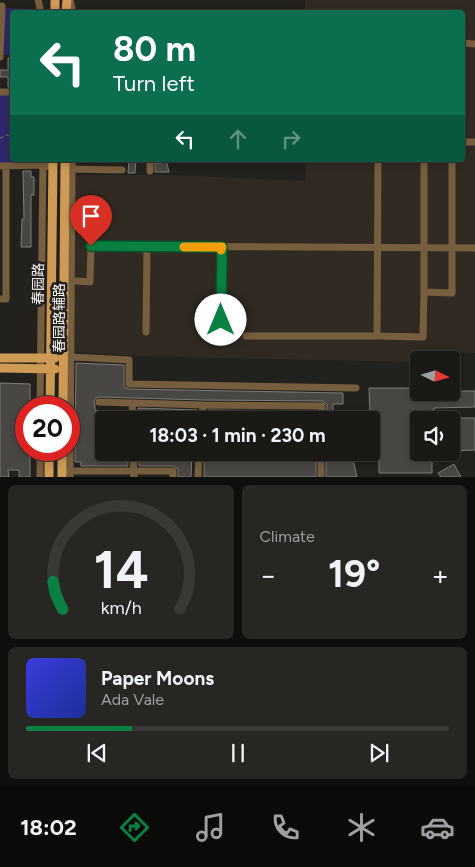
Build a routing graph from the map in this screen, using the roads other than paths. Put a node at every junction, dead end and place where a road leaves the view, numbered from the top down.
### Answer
1 (0, 6) edge
2 (0, 57) edge
3 (150, 162) edge
4 (378, 162) edge
5 (424, 162) edge
6 (452, 162) edge
7 (18, 163) edge
8 (43, 163) edge
9 (53, 164) edge
10 (3, 166) edge
11 (67, 166) edge
12 (122, 170) dead end
13 (150, 171) dead end
14 (147, 246) junction
15 (222, 247) junction
16 (378, 247) junction
17 (424, 248) junction
18 (452, 248) junction
19 (475, 248) edge
20 (3, 252) edge
21 (68, 281) junction
22 (41, 287) junction
23 (51, 287) junction
24 (424, 292) junction
25 (0, 300) edge
26 (221, 320) dead end
27 (146, 332) dead end
28 (246, 336) dead end
29 (377, 336) junction
30 (0, 358) edge
31 (40, 358) junction
32 (50, 358) junction
33 (67, 358) junction
34 (0, 368) edge
35 (40, 368) junction
36 (50, 368) junction
37 (63, 369) junction
38 (356, 388) dead end
39 (40, 396) edge
40 (50, 396) edge
41 (65, 396) edge
42 (66, 396) edge
43 (99, 402) dead end
44 (132, 403) junction
45 (203, 405) junction
46 (132, 411) edge
47 (203, 411) edge
48 (322, 411) edge
49 (40, 461) edge
50 (49, 461) edge
51 (64, 461) edge
52 (66, 461) edge
53 (133, 461) edge
54 (199, 461) edge
55 (322, 461) edge
56 (66, 474) edge
57 (134, 474) edge
58 (40, 477) edge
59 (49, 477) edge
60 (172, 477) edge
61 (198, 477) edge
62 (321, 477) edge

1 - 2 street
3 - 13 street
4 - 16 street
5 - 17 street
6 - 18 street
7 - 8 street
7 - 10 street
8 - 9 street
8 - 22 street, 春园路辅路
9 - 23 main road, 春园路
10 - 20 street
11 - 12 street
11 - 21 main road, 春园路
14 - 15 street
14 - 21 street
14 - 27 street
15 - 16 street
15 - 26 street
16 - 17 street
16 - 29 street
17 - 18 street
17 - 24 street
18 - 19 street
18 - 24 street
20 - 25 street
21 - 33 main road, 春园路
22 - 23 street
22 - 31 street, 春园路辅路
23 - 32 main road, 春园路
24 - 29 street
28 - 29 street
30 - 31 main road
31 - 32 main road
31 - 35 street, 春园路辅路
32 - 33 main road
32 - 36 main road, 春园路
33 - 37 main road, 春园路
33 - 38 street
33 - 42 street, 春园路辅路
34 - 35 main road
35 - 36 main road
35 - 39 street, 春园路辅路
36 - 37 main road
36 - 40 main road, 春园路
37 - 41 main road, 春园路
43 - 44 street
44 - 45 street
44 - 46 street
45 - 47 street
45 - 48 street
49 - 58 street
50 - 59 main road
51 - 56 main road
52 - 56 street, 春园路辅路
53 - 57 street
54 - 61 street
55 - 62 street
56 - 57 street
57 - 60 street

